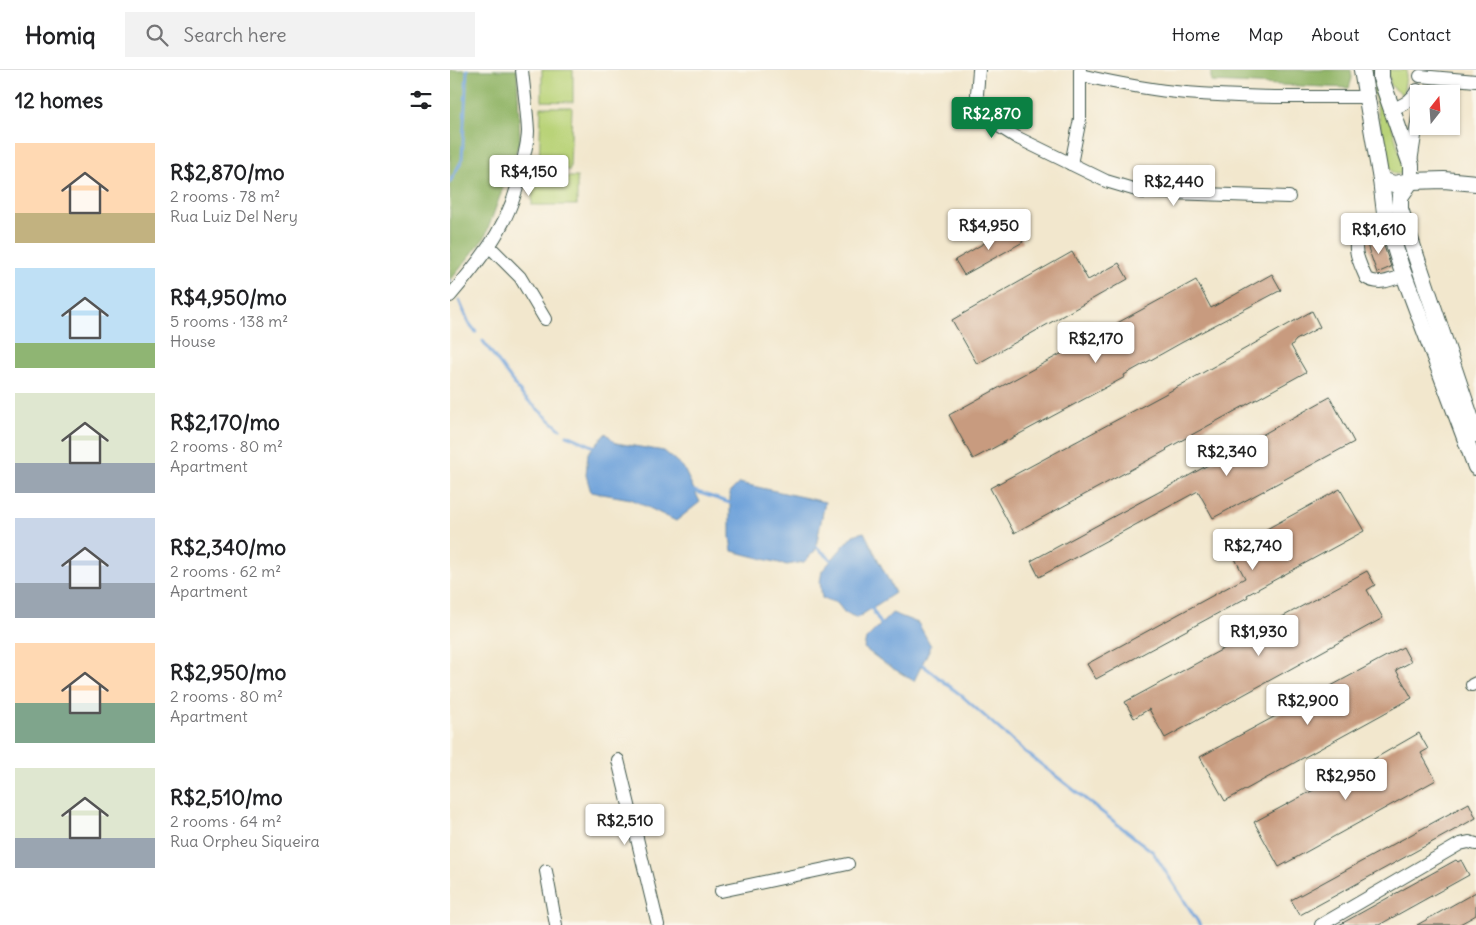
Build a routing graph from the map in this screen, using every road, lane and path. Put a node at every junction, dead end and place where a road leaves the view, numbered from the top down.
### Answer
1 (522, 70) edge
2 (979, 70) edge
3 (1362, 70) edge
4 (1381, 70) edge
5 (1080, 73) edge
6 (1421, 73) edge
7 (1476, 80) edge
8 (1366, 97) junction
9 (1410, 101) edge
10 (1392, 110) junction
11 (1416, 135) edge
12 (1071, 164) junction
13 (1411, 173) junction
14 (1381, 180) junction
15 (1476, 183) edge
16 (1289, 197) dead end
17 (1389, 228) junction
18 (490, 247) junction
19 (1417, 262) junction
20 (1403, 271) junction
21 (450, 296) edge
22 (544, 319) dead end
23 (1475, 424) edge
24 (1476, 467) edge
25 (618, 760) dead end
26 (1476, 844) edge
27 (848, 864) dead end
28 (546, 871) dead end
29 (721, 891) dead end
30 (556, 925) edge
31 (658, 925) edge
32 (1321, 925) edge

1 - 18 street
2 - 12 street
3 - 8 main road
4 - 10 main road
5 - 8 street
5 - 12 street
6 - 7 street
8 - 14 main road
9 - 10 street
10 - 13 main road
11 - 13 street
12 - 16 street
13 - 14 main road
13 - 15 main road
13 - 19 main road
14 - 17 main road
17 - 20 main road
17 - 20 street
18 - 21 street
18 - 22 street
19 - 20 main road
19 - 23 main road
20 - 24 main road
25 - 31 street
26 - 32 street
27 - 29 street
28 - 30 street

